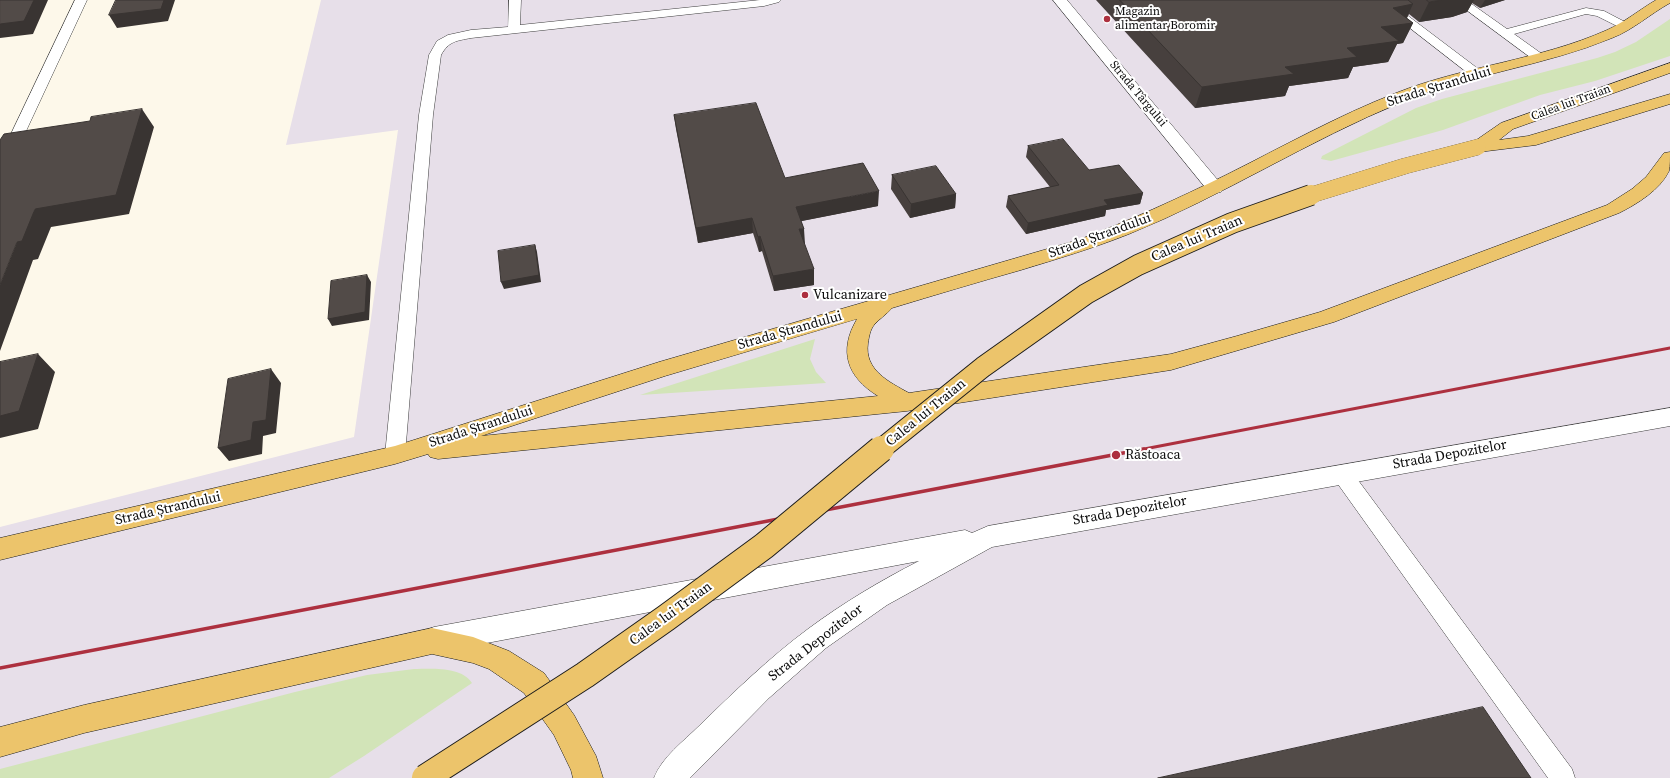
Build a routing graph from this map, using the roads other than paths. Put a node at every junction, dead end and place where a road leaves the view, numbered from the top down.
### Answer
1 (81, 0) edge
2 (515, 0) edge
3 (775, 0) edge
4 (1060, 0) edge
5 (1380, 0) edge
6 (1459, 0) edge
7 (1662, 1) edge
8 (1625, 26) junction
9 (514, 30) junction
10 (1506, 33) junction
11 (1538, 57) junction
12 (1670, 68) edge
13 (1477, 74) junction
14 (1670, 99) edge
15 (1478, 147) junction
16 (1670, 157) edge
17 (0, 172) edge
18 (1215, 188) junction
19 (887, 302) junction
20 (907, 402) junction
21 (1670, 417) edge
22 (395, 455) junction
23 (1342, 474) junction
24 (988, 537) junction
25 (0, 549) edge
26 (432, 641) junction
27 (0, 742) edge
28 (425, 778) edge
29 (588, 778) edge
30 (669, 778) edge
31 (1563, 778) edge

1 - 17 lane
2 - 9 lane
3 - 9 lane
4 - 18 street, Strada Târgului
5 - 13 lane
6 - 10 lane
7 - 8 main road, Strada Ștrandului
8 - 10 lane
8 - 11 main road, Strada Ștrandului
9 - 22 lane
10 - 11 lane
11 - 13 main road, Strada Ștrandului
12 - 15 main road, Calea lui Traian
13 - 18 main road, Strada Ștrandului
14 - 15 main road, Calea lui Traian
15 - 28 main road, Calea lui Traian, bridge
16 - 20 main road
18 - 19 main road, Strada Ștrandului
19 - 20 main road
19 - 22 main road, Strada Ștrandului
20 - 22 main road
21 - 23 street, Strada Depozitelor
22 - 25 main road, Strada Ștrandului
23 - 24 street, Strada Depozitelor
23 - 31 lane
24 - 26 street
24 - 30 street, Strada Depozitelor
26 - 27 main road
26 - 29 main road

